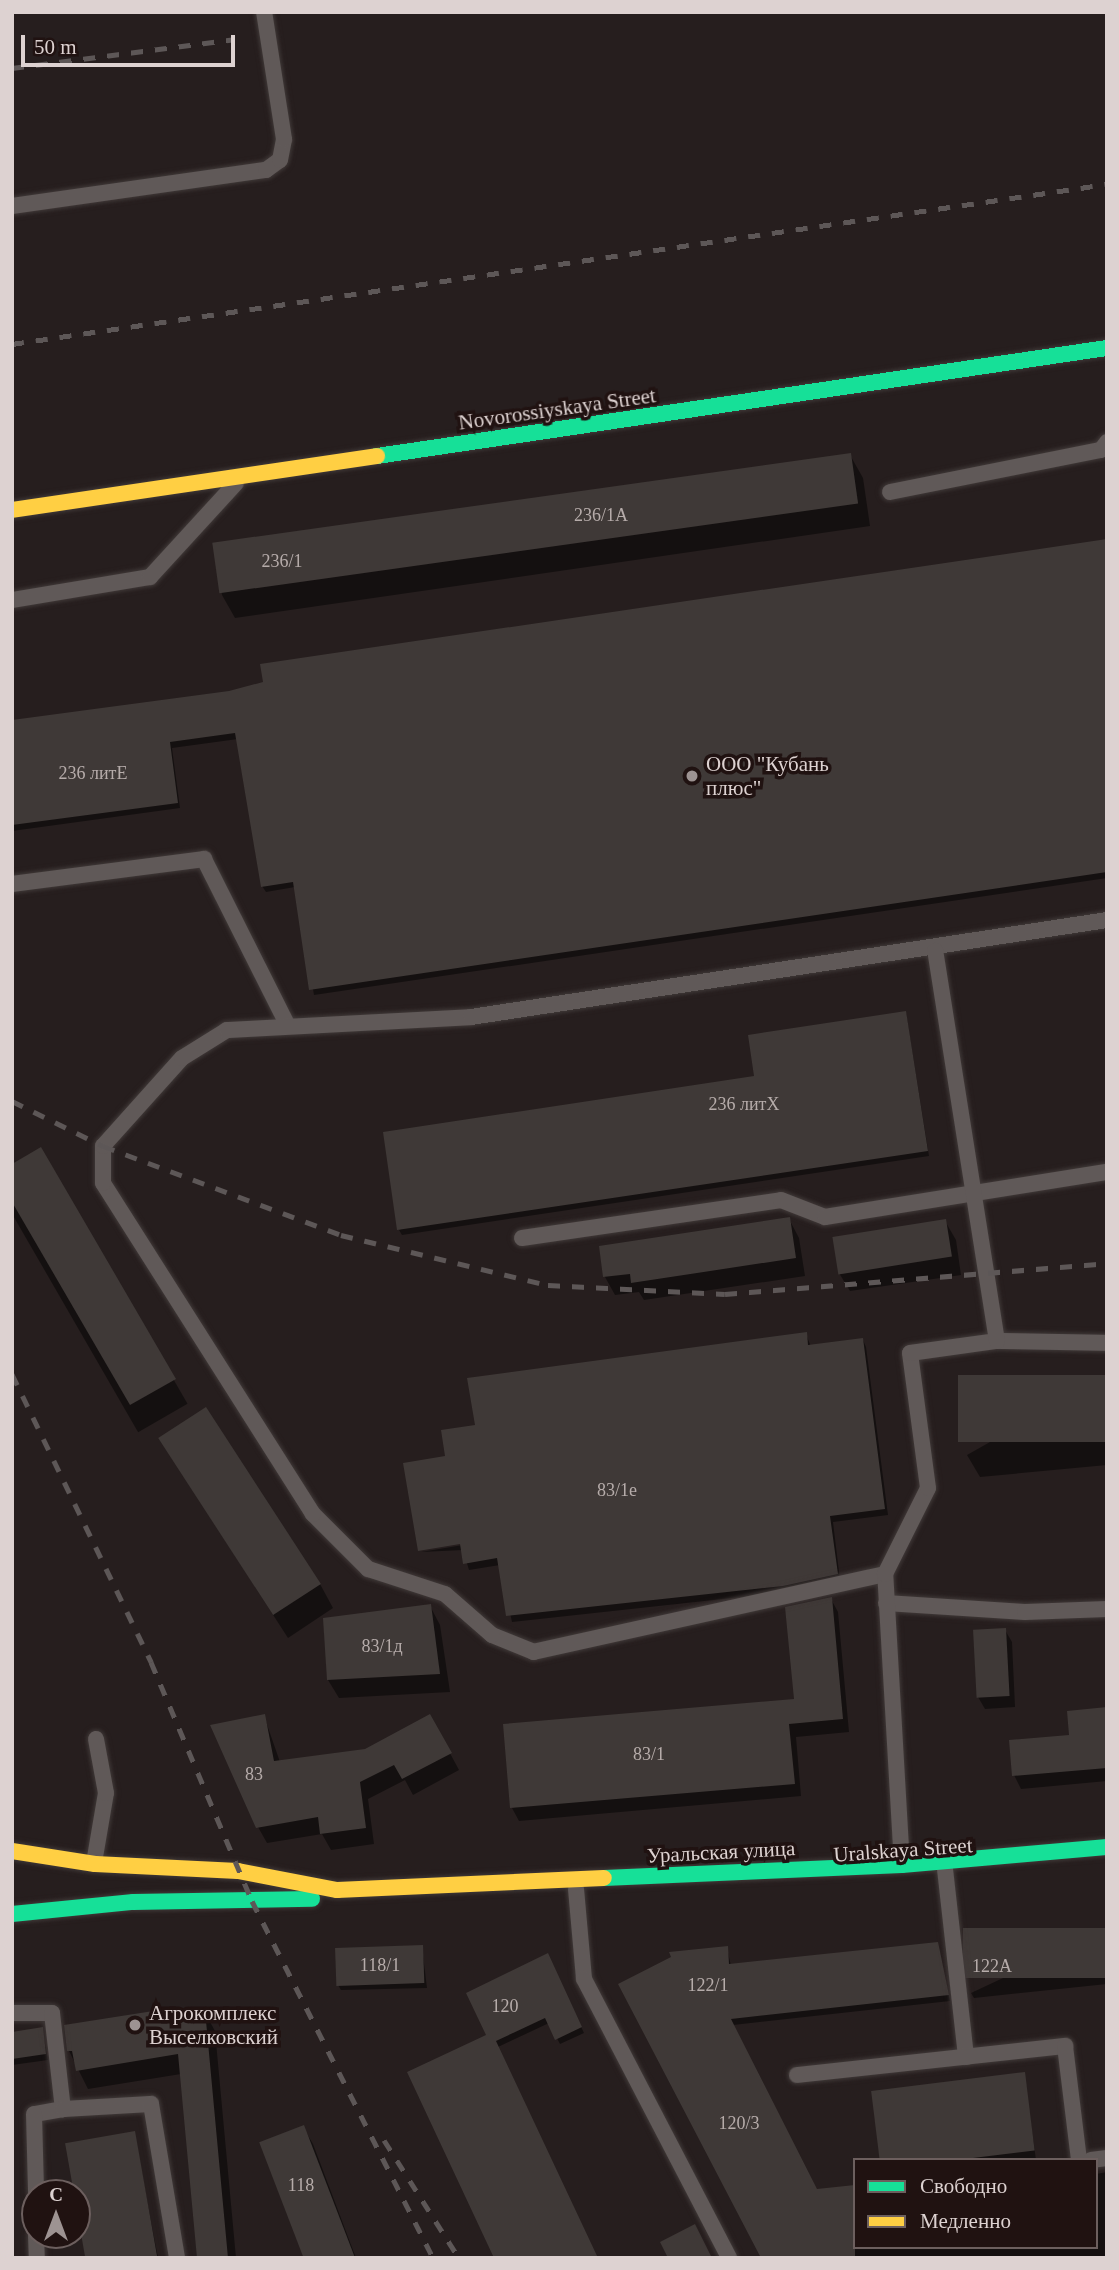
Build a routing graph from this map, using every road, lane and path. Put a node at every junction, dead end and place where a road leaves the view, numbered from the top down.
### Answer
1 (264, 12) edge
2 (12, 206) edge
3 (1107, 348) edge
4 (1107, 442) edge
5 (242, 476) junction
6 (890, 492) dead end
7 (12, 510) edge
8 (12, 600) edge
9 (12, 884) edge
10 (1107, 920) edge
11 (935, 951) junction
12 (286, 1022) junction
13 (1107, 1172) edge
14 (974, 1195) junction
15 (522, 1238) dead end
16 (997, 1341) junction
17 (1107, 1343) edge
18 (885, 1574) junction
19 (886, 1603) junction
20 (1107, 1609) edge
21 (96, 1739) dead end
22 (14, 1830) edge
23 (1107, 1847) edge
24 (12, 1851) edge
25 (1107, 1853) edge
26 (95, 1864) junction
27 (902, 1865) junction
28 (945, 1869) junction
29 (576, 1884) junction
30 (12, 1914) edge
31 (12, 2013) edge
32 (966, 2057) junction
33 (797, 2075) dead end
34 (63, 2109) junction
35 (1079, 2158) edge
36 (36, 2179) edge
37 (177, 2258) edge
38 (729, 2258) edge

1 - 2 lane
3 - 5 main road, Novorossiyskaya Street
4 - 6 lane
5 - 7 main road, Novorossiyskaya Street
5 - 8 lane
9 - 12 lane
10 - 11 lane
11 - 12 lane
11 - 14 lane
12 - 18 lane
13 - 14 lane
14 - 15 lane
14 - 16 lane
16 - 17 lane
16 - 18 lane
18 - 19 lane
19 - 20 lane
19 - 27 lane
21 - 26 lane
22 - 26 lane
23 - 27 main road, Уральская улица
24 - 26 main road, Уральская улица
25 - 28 main road, Uralskaya Street
26 - 29 main road, Уральская улица
27 - 29 main road, Уральская улица
28 - 29 main road, Uralskaya Street
28 - 32 lane
29 - 30 main road, Уральская улица
29 - 38 lane
31 - 34 lane
32 - 33 lane
32 - 35 lane
34 - 36 lane
34 - 37 lane

